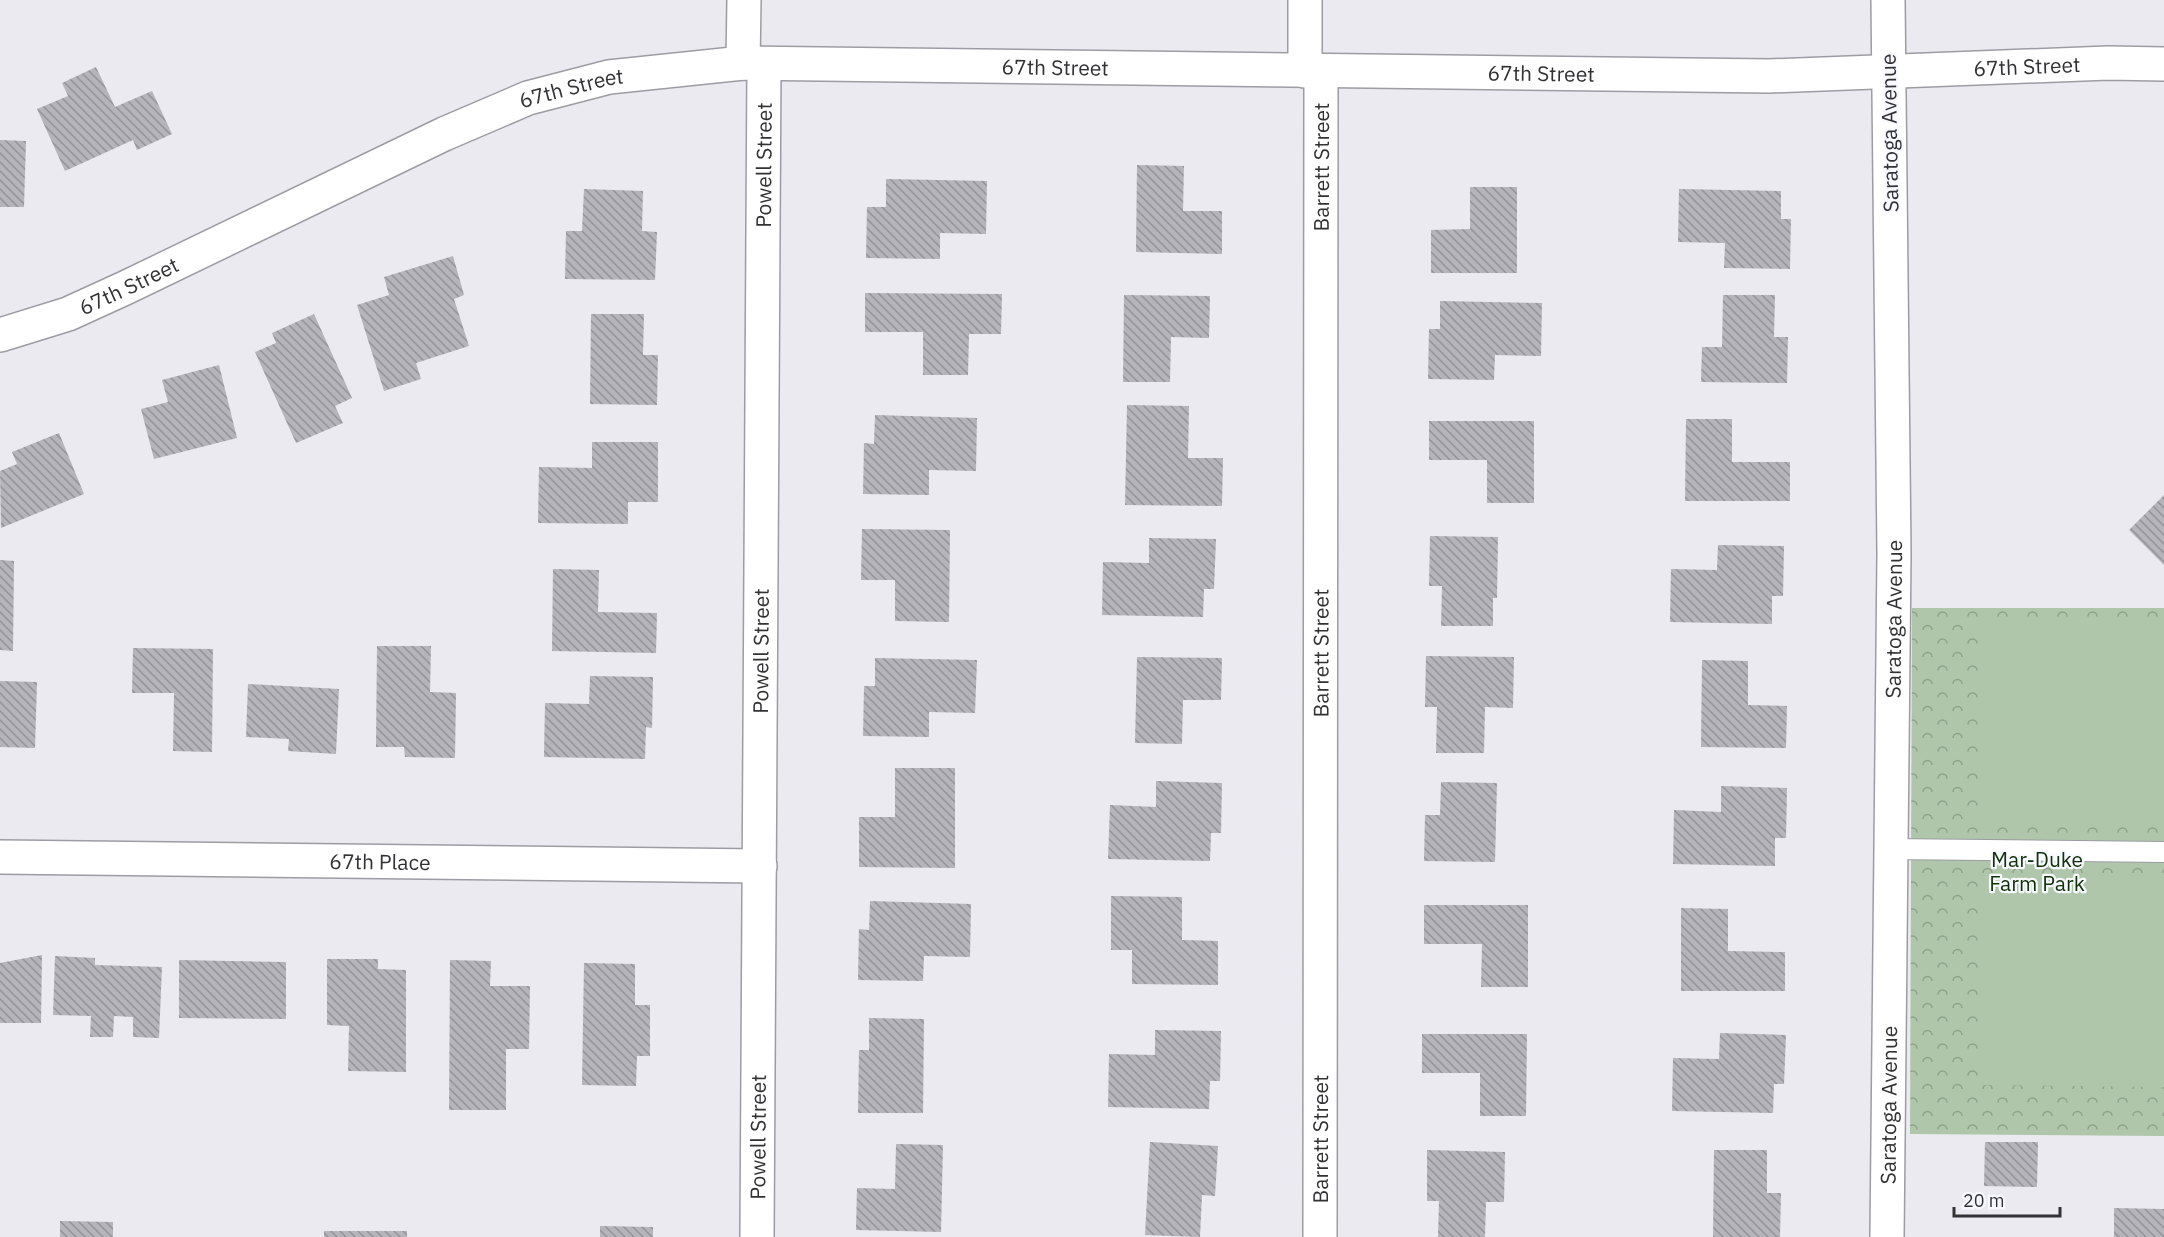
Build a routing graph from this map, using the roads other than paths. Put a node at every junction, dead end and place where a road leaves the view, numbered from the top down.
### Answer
1 (744, 0) edge
2 (1305, 0) edge
3 (1888, 0) edge
4 (754, 64) junction
5 (2164, 64) edge
6 (1313, 71) junction
7 (1888, 73) junction
8 (0, 335) edge
9 (1890, 849) junction
10 (2164, 852) edge
11 (0, 857) edge
12 (760, 866) junction
13 (757, 1237) edge
14 (1320, 1237) edge
15 (1887, 1237) edge

1 - 4 street, Powell Street
2 - 6 street, Barrett Street
3 - 7 street, Saratoga Avenue
4 - 6 street, 67th Street
4 - 8 street, 67th Street
4 - 12 street, Powell Street
5 - 7 street, 67th Street
6 - 7 street, 67th Street
6 - 14 street, Barrett Street
7 - 9 street, Saratoga Avenue
9 - 10 lane
9 - 15 street, Saratoga Avenue
11 - 12 street, 67th Place
12 - 13 street, Powell Street

